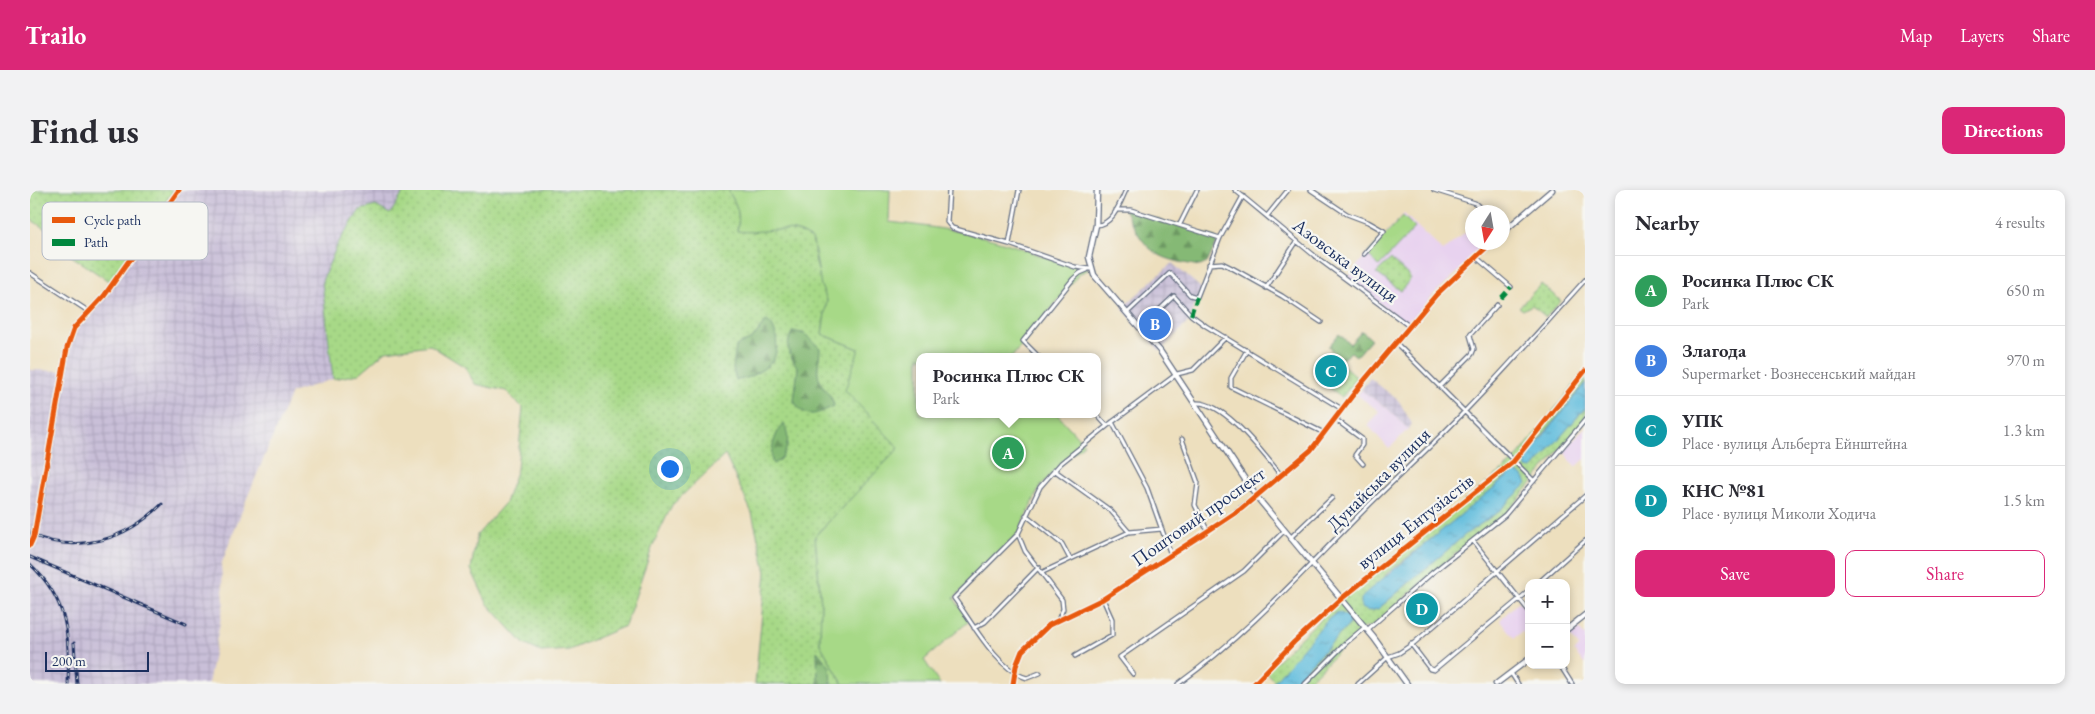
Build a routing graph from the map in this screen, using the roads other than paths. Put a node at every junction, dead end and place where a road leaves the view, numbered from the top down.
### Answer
1 (179, 190) edge
2 (950, 190) edge
3 (1019, 190) edge
4 (1096, 190) edge
5 (1126, 190) edge
6 (1197, 190) edge
7 (1235, 190) edge
8 (1288, 190) edge
9 (1311, 190) edge
10 (1434, 190) edge
11 (1552, 190) edge
12 (1243, 196) junction
13 (171, 202) edge
14 (1477, 205) edge
15 (1116, 210) junction
16 (1268, 216) junction
17 (1180, 224) junction
18 (1096, 225) junction
19 (1510, 227) edge
20 (1220, 238) junction
21 (1297, 241) junction
22 (1009, 244) junction
23 (1483, 250) edge
24 (1364, 254) dead end
25 (1476, 257) junction
26 (129, 260) edge
27 (1209, 264) junction
28 (1090, 269) junction
29 (30, 273) edge
30 (1585, 280) edge
31 (1510, 287) dead end
32 (1266, 288) junction
33 (1497, 305) dead end
34 (88, 311) junction
35 (1127, 313) junction
36 (1321, 322) dead end
37 (1410, 326) junction
38 (1140, 328) junction
39 (1226, 337) junction
40 (1396, 343) junction
41 (1247, 350) junction
42 (1035, 353) edge
43 (1585, 371) edge
44 (1177, 374) junction
45 (1440, 386) junction
46 (1196, 403) junction
47 (1342, 409) junction
48 (1464, 412) junction
49 (1100, 418) edge
50 (1335, 419) junction
51 (1585, 420) edge
52 (1112, 422) junction
53 (1107, 426) junction
54 (1324, 433) junction
55 (1182, 439) dead end
56 (1513, 462) junction
57 (1363, 464) dead end
58 (1054, 470) junction
59 (1281, 476) junction
60 (1534, 481) junction
61 (1256, 496) junction
62 (1585, 496) edge
63 (1332, 498) dead end
64 (1026, 515) junction
65 (1162, 529) junction
66 (1207, 530) junction
67 (1284, 531) junction
68 (1129, 532) junction
69 (1018, 534) junction
70 (1290, 538) junction
71 (1473, 541) junction
72 (1585, 542) edge
73 (30, 545) edge
74 (1171, 555) junction
75 (1070, 559) junction
76 (1312, 564) junction
77 (1038, 567) junction
78 (1498, 570) junction
79 (1043, 572) junction
80 (1543, 579) edge
81 (1525, 594) edge
82 (1520, 598) junction
83 (1103, 599) junction
84 (1342, 601) junction
85 (1525, 605) edge
86 (1585, 615) edge
87 (1058, 620) junction
88 (1570, 627) edge
89 (974, 628) junction
90 (1366, 629) junction
91 (1412, 644) junction
92 (1075, 656) dead end
93 (1388, 657) junction
94 (1525, 663) edge
95 (1563, 669) edge
96 (1014, 672) junction
97 (1040, 673) dead end
98 (1511, 673) junction
99 (1133, 674) dead end
100 (1013, 684) edge
101 (1178, 684) edge
102 (1254, 684) edge
103 (1305, 684) edge
104 (1358, 684) edge
105 (1407, 684) edge
106 (1496, 684) edge
107 (1518, 684) edge
108 (1572, 684) edge

1 - 13 street
2 - 22 street
3 - 22 street
4 - 18 street
5 - 15 street
6 - 17 street
7 - 12 street, Азовська вулиця
8 - 16 street
9 - 24 street
10 - 14 street
11 - 19 street
12 - 16 street, Азовська вулиця
12 - 20 street
15 - 17 street
15 - 18 street
16 - 21 street, Азовська вулиця
17 - 20 street
18 - 28 street
20 - 27 street
21 - 32 street
21 - 37 street, Азовська вулиця
22 - 28 street
23 - 25 street, Поштовий проспект
25 - 31 street
25 - 37 street, Поштовий проспект
26 - 34 street
27 - 32 street
27 - 35 street
28 - 35 street
28 - 42 street
29 - 34 street
30 - 48 street, Дунайська вулиця
32 - 36 street
33 - 45 street
34 - 73 street, bridge
35 - 38 street
37 - 40 street, Поштовий проспект
38 - 39 street
38 - 44 street
39 - 41 street
39 - 44 street
40 - 45 street
40 - 47 street, Поштовий проспект
41 - 47 street
41 - 54 street
43 - 56 street, вулиця Ентузіастів
44 - 46 street
44 - 52 street
45 - 48 street
46 - 59 street
46 - 61 street
47 - 50 street, Поштовий проспект
48 - 56 street
48 - 76 street, Дунайська вулиця
49 - 53 street
50 - 54 street, Поштовий проспект
50 - 57 street
51 - 60 street
52 - 53 street
52 - 65 street
53 - 58 street
54 - 59 street, Поштовий проспект
55 - 66 street
56 - 60 street
56 - 84 street, вулиця Ентузіастів
58 - 64 street
58 - 68 street
59 - 61 street, Поштовий проспект
60 - 71 street
61 - 66 street, Поштовий проспект
61 - 67 street
62 - 78 street
63 - 70 street
64 - 69 street
64 - 75 street
65 - 68 street
65 - 74 street
66 - 74 street, Поштовий проспект
67 - 70 street
67 - 99 street
68 - 75 street
69 - 77 street
69 - 89 street
70 - 76 street
71 - 78 street
71 - 90 street
72 - 80 street
74 - 83 street, Поштовий проспект
75 - 79 street
76 - 84 street
76 - 101 street, Дунайська вулиця
77 - 79 street
77 - 89 street
78 - 82 street
78 - 91 street
79 - 87 street
81 - 82 street
82 - 85 street
82 - 91 street
83 - 87 street, Поштовий проспект
83 - 92 street
84 - 90 street
84 - 102 street, вулиця Ентузіастів
86 - 88 street
87 - 96 street, Поштовий проспект
89 - 96 street
90 - 93 street
90 - 103 street
91 - 93 street
93 - 104 street
93 - 105 street
94 - 98 street
95 - 108 street
96 - 97 street
96 - 100 street, Поштовий проспект
98 - 106 street
98 - 107 street

